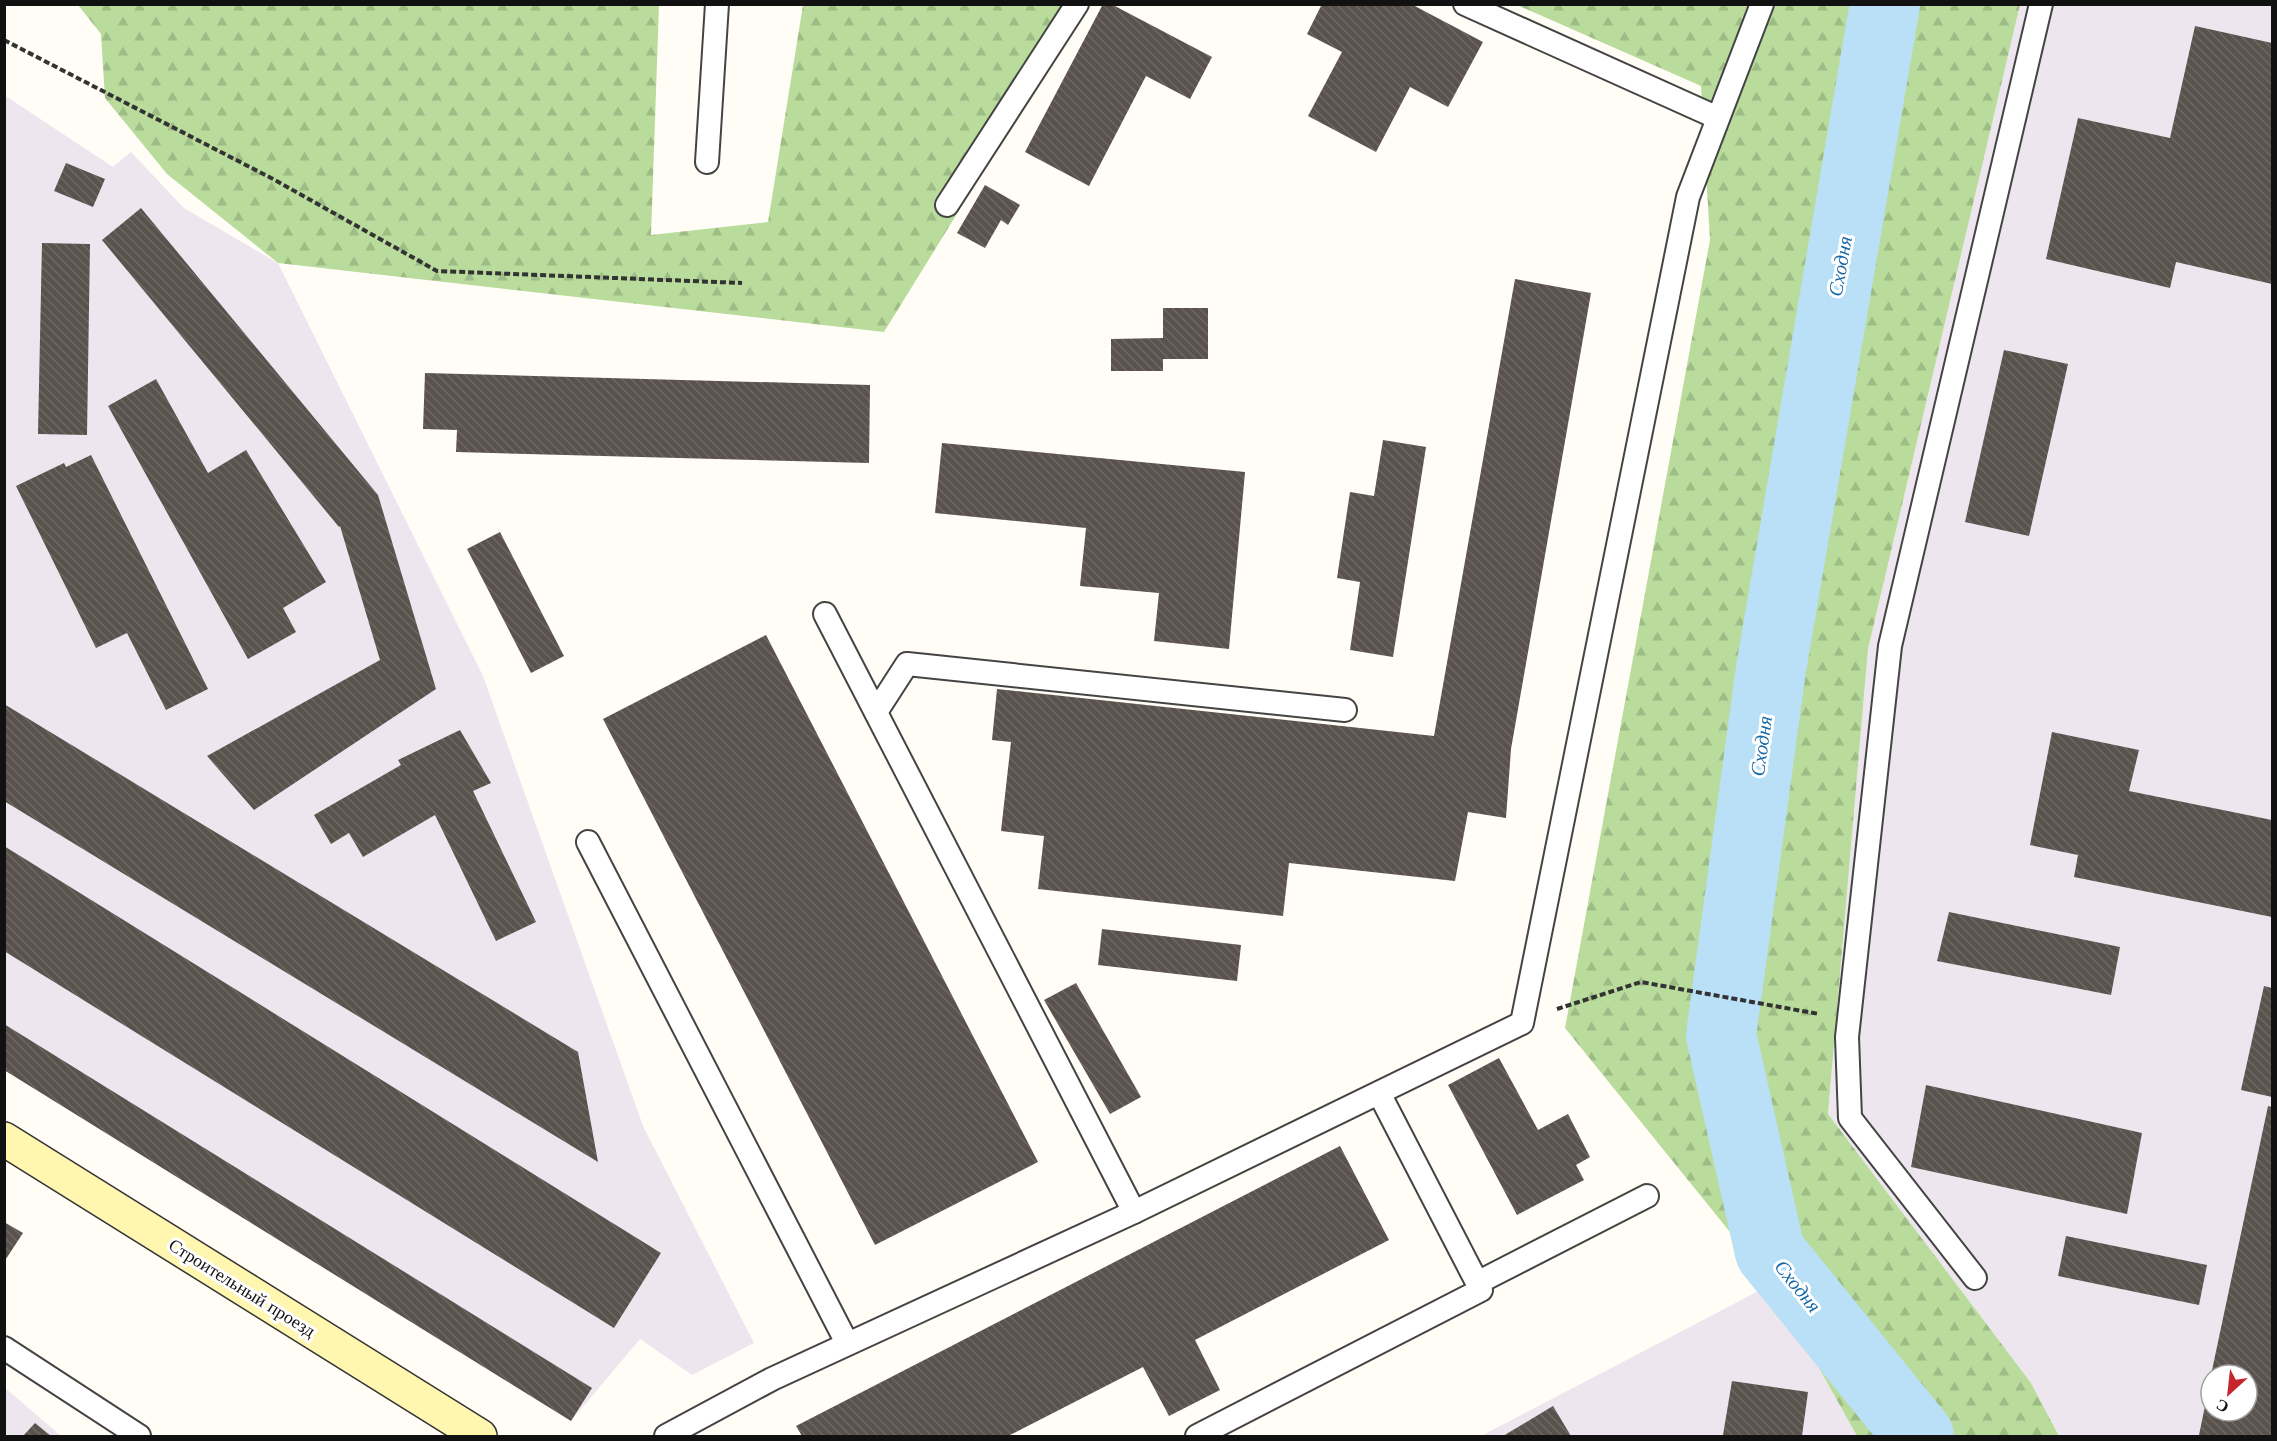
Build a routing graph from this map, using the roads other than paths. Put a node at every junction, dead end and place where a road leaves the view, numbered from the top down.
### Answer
1 (717, 4) edge
2 (1077, 4) edge
3 (1466, 4) edge
4 (1762, 4) edge
5 (2041, 4) edge
6 (1718, 118) junction
7 (707, 162) dead end
8 (947, 205) dead end
9 (825, 614) dead end
10 (1345, 710) dead end
11 (876, 712) junction
12 (588, 842) dead end
13 (1379, 1093) junction
14 (4, 1139) edge
15 (1647, 1196) dead end
16 (1134, 1212) junction
17 (1975, 1278) dead end
18 (1477, 1283) junction
19 (847, 1344) junction
20 (4, 1348) edge
21 (139, 1437) edge
22 (480, 1437) edge
23 (666, 1437) edge
24 (1197, 1437) edge

1 - 7 lane
2 - 8 lane
3 - 6 lane
4 - 6 lane
5 - 17 lane
6 - 13 lane
9 - 11 lane
10 - 11 lane
11 - 16 lane
12 - 19 lane
13 - 16 lane
13 - 18 lane
14 - 22 street, Строительный проезд
15 - 18 lane
16 - 19 lane
18 - 24 lane
19 - 23 lane
20 - 21 lane

